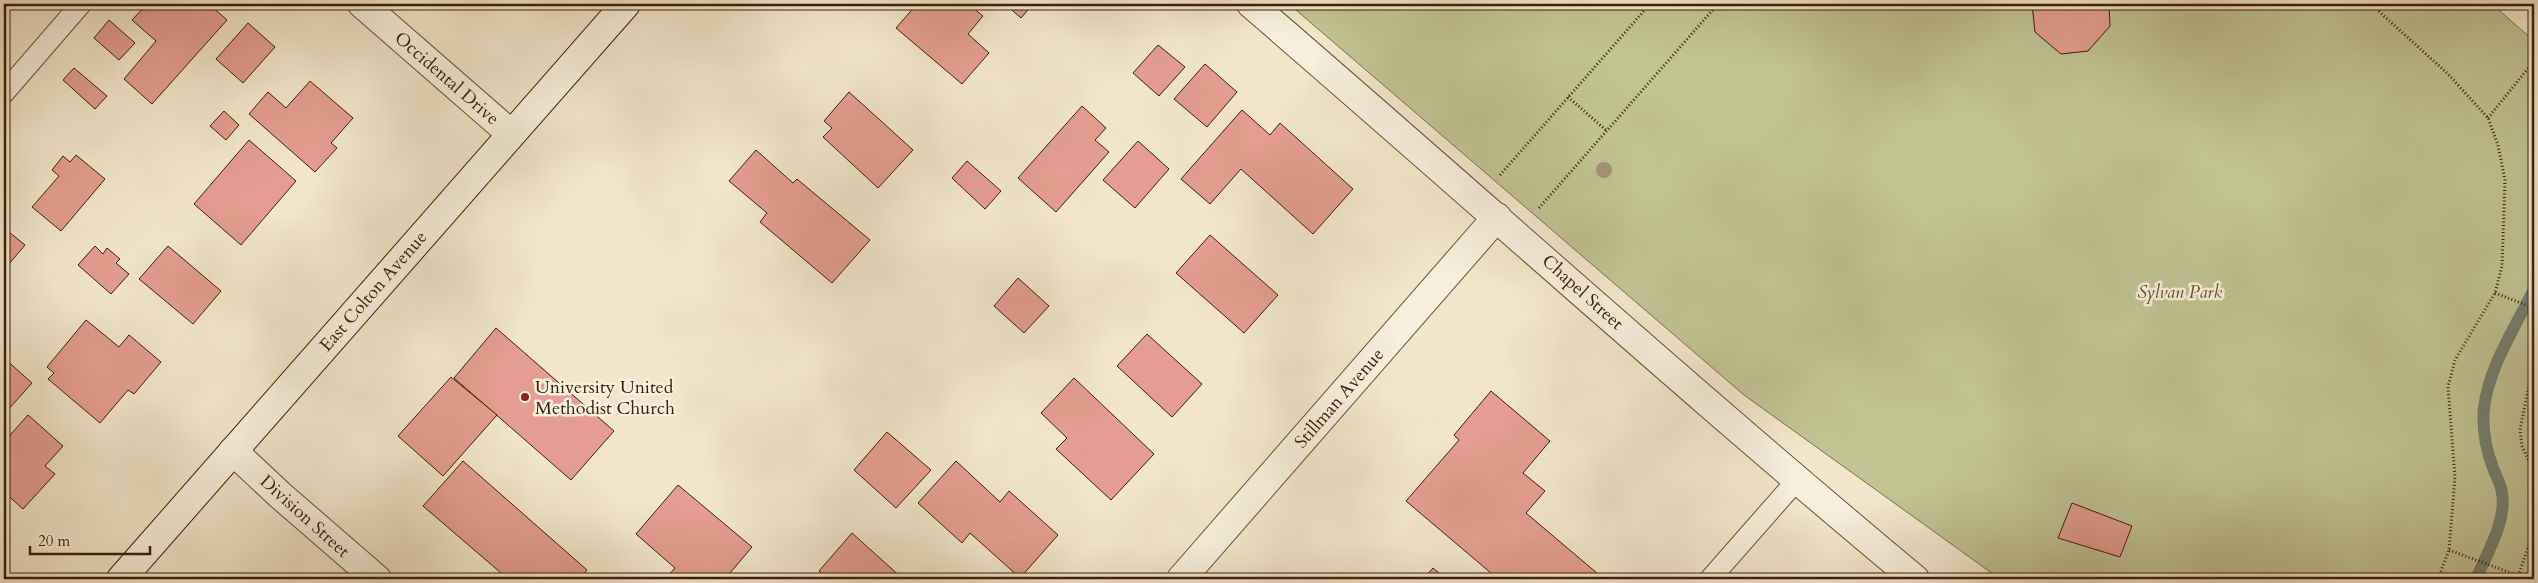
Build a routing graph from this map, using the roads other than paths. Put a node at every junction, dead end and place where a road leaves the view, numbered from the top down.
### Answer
1 (81, 4) edge
2 (362, 4) edge
3 (626, 4) edge
4 (1251, 4) edge
5 (4, 93) edge
6 (510, 133) junction
7 (1497, 217) junction
8 (234, 451) junction
9 (1797, 480) junction
10 (121, 579) edge
11 (377, 579) edge
12 (1180, 579) edge
13 (1710, 579) edge
14 (1915, 579) edge

1 - 5 lane
2 - 6 street, Occidental Drive
3 - 6 street, East Colton Avenue
4 - 7 street, Chapel Street
6 - 8 street, East Colton Avenue
7 - 9 street, Chapel Street
7 - 12 street, Stillman Avenue
8 - 10 street, East Colton Avenue
8 - 11 street, Division Street
9 - 13 lane
9 - 14 street, Chapel Street

